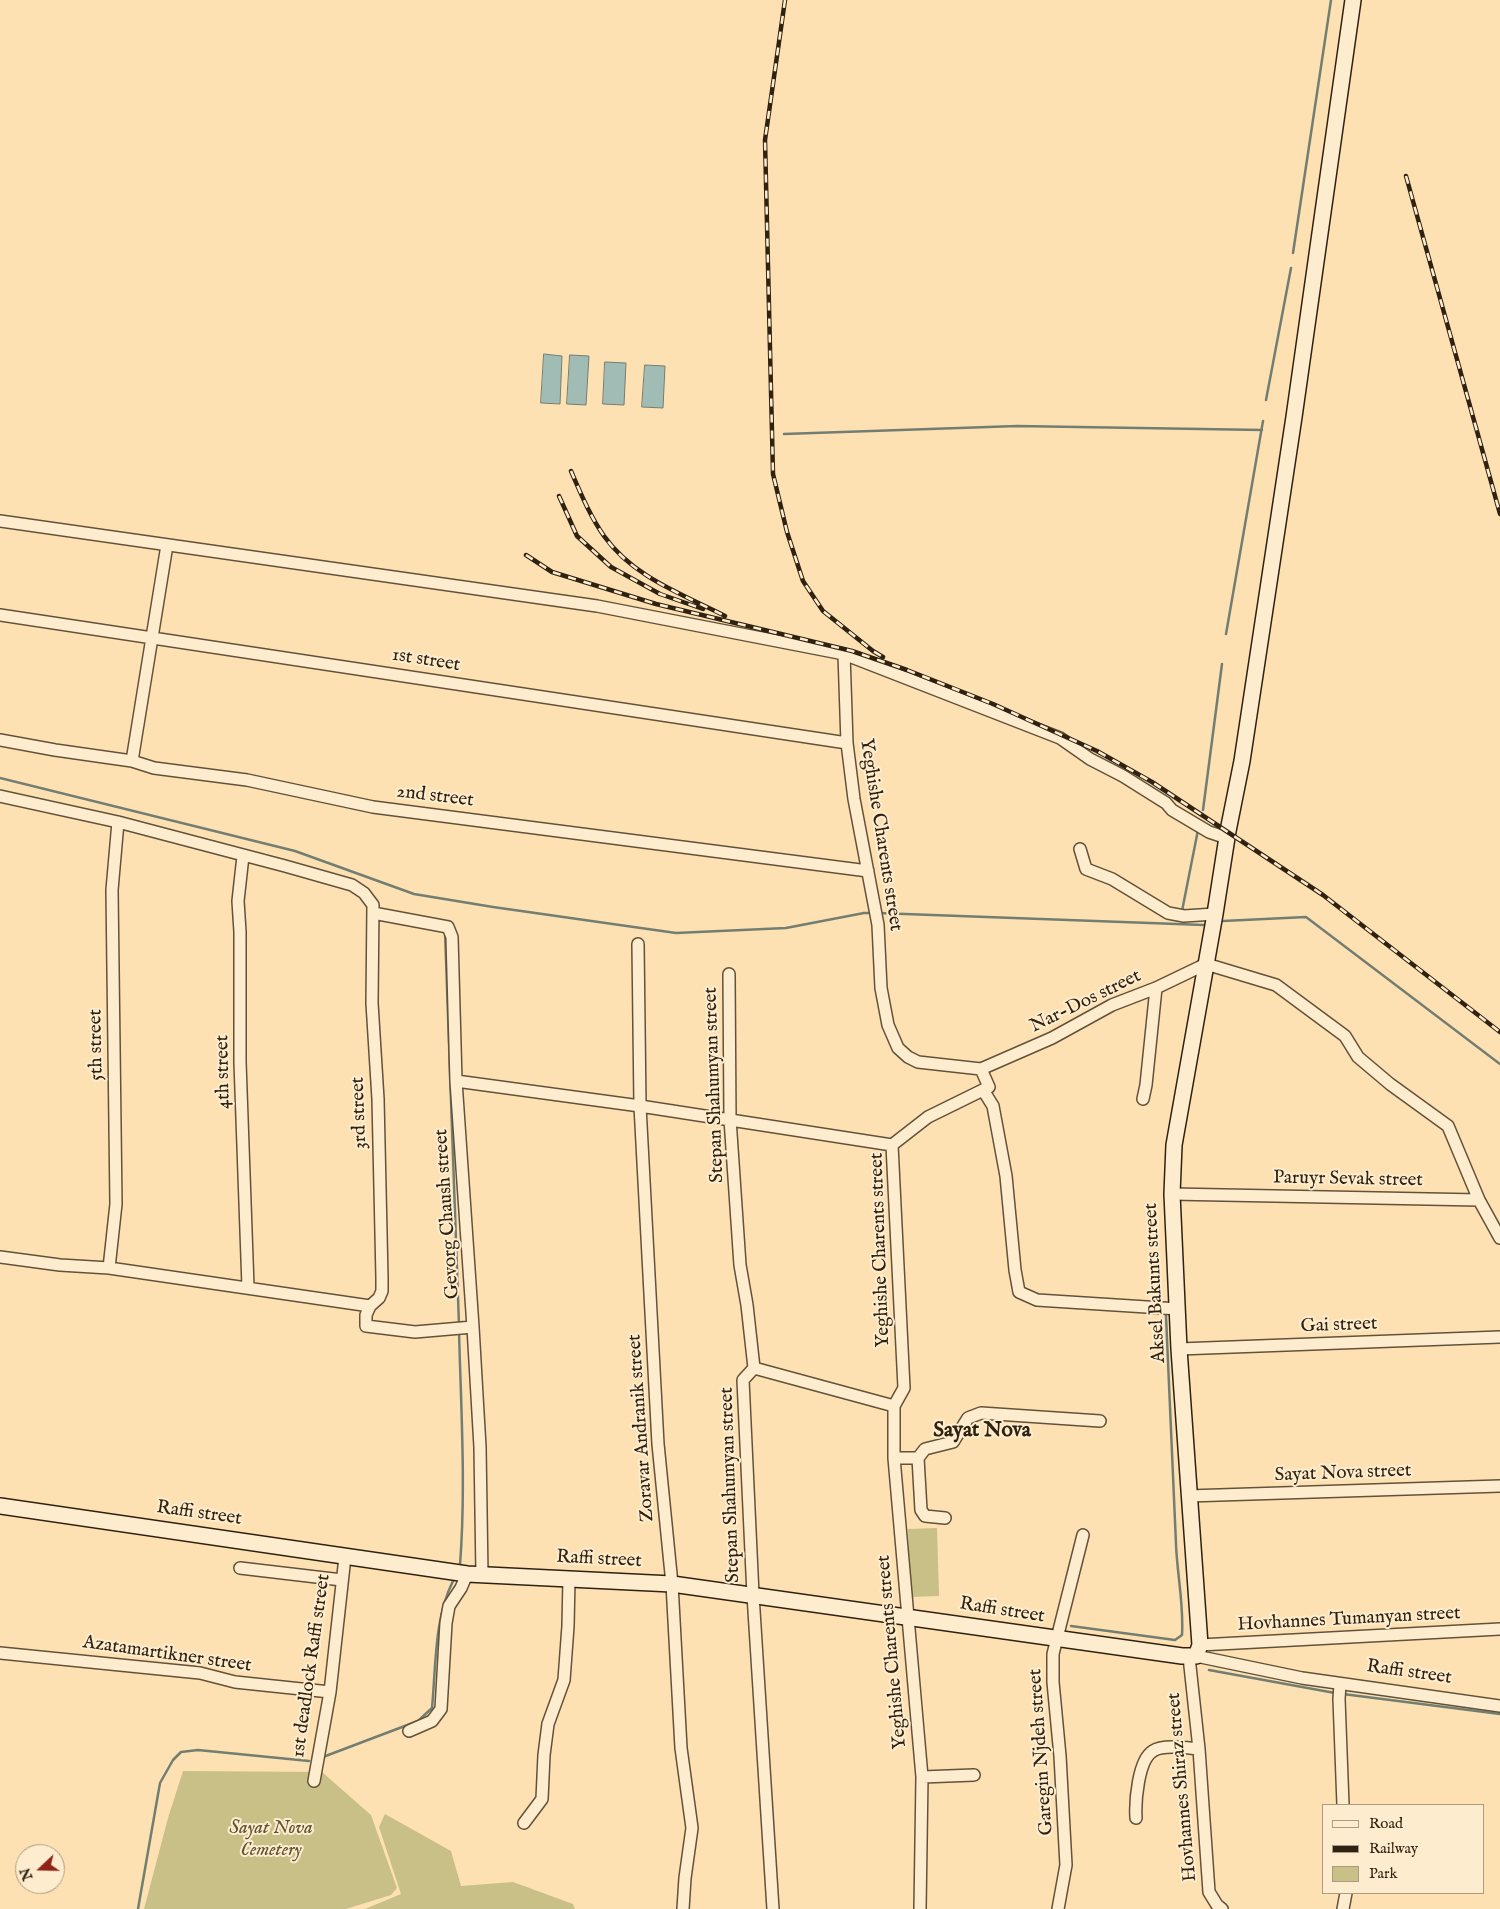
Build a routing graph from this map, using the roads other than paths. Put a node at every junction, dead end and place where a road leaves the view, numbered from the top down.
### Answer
1 (1353, 0) edge
2 (0, 520) edge
3 (167, 545) junction
4 (0, 615) edge
5 (151, 637) junction
6 (844, 654) junction
7 (0, 740) edge
8 (847, 743) junction
9 (132, 761) junction
10 (0, 796) edge
11 (118, 822) junction
12 (1227, 838) junction
13 (1080, 849) dead end
14 (243, 856) junction
15 (868, 870) junction
16 (373, 913) junction
17 (1215, 914) junction
18 (638, 944) dead end
19 (1206, 964) junction
20 (729, 974) dead end
21 (1156, 988) junction
22 (981, 1069) junction
23 (456, 1082) junction
24 (983, 1090) junction
25 (1143, 1099) dead end
26 (640, 1106) junction
27 (730, 1119) junction
28 (892, 1145) junction
29 (1172, 1194) junction
30 (1479, 1200) junction
31 (1500, 1238) edge
32 (0, 1256) edge
33 (108, 1268) junction
34 (248, 1287) junction
35 (370, 1306) junction
36 (1178, 1309) junction
37 (473, 1328) junction
38 (1500, 1337) edge
39 (1179, 1349) junction
40 (754, 1368) junction
41 (894, 1406) junction
42 (1100, 1421) dead end
43 (894, 1458) junction
44 (918, 1458) junction
45 (1500, 1486) edge
46 (1188, 1496) junction
47 (0, 1506) edge
48 (945, 1518) dead end
49 (1083, 1536) dead end
50 (345, 1557) junction
51 (240, 1568) dead end
52 (474, 1575) junction
53 (569, 1579) junction
54 (342, 1580) junction
55 (672, 1584) junction
56 (753, 1595) junction
57 (907, 1616) junction
58 (1500, 1629) edge
59 (1058, 1640) junction
60 (0, 1653) edge
61 (1195, 1653) junction
62 (1340, 1684) junction
63 (330, 1692) junction
64 (1500, 1706) edge
65 (408, 1731) dead end
66 (1199, 1749) junction
67 (974, 1775) dead end
68 (922, 1777) junction
69 (314, 1780) dead end
70 (1344, 1804) edge
71 (1136, 1818) dead end
72 (524, 1823) dead end
73 (1346, 1894) edge
74 (684, 1909) edge
75 (773, 1909) edge
76 (920, 1909) edge
77 (1058, 1909) edge
78 (1222, 1909) edge
79 (1343, 1909) edge

1 - 12 main road, Aksel Bakunts street
2 - 3 street
3 - 5 street
3 - 6 street
4 - 5 street, 1st street
5 - 8 street, 1st street
5 - 9 street
6 - 8 street, Yeghishe Charents street
6 - 12 street
7 - 9 street, 2nd street
8 - 15 street, Yeghishe Charents street
9 - 15 street, 2nd street
10 - 11 street
11 - 14 street
11 - 33 street, 5th street
12 - 17 main road, Aksel Bakunts street
13 - 17 street
14 - 16 street
14 - 34 street, 4th street
15 - 22 street, Yeghishe Charents street
16 - 23 street, Gevorg Chaush street
16 - 35 street, 3rd street
17 - 19 main road, Aksel Bakunts street
18 - 26 street, Zoravar Andranik street
19 - 21 street, Nar-Dos street
19 - 29 main road, Aksel Bakunts street
19 - 30 street
20 - 27 street, Stepan Shahumyan street
21 - 22 street, Nar-Dos street
21 - 25 street
22 - 24 street
23 - 26 street
23 - 37 street, Gevorg Chaush street
24 - 28 street, Yeghishe Charents street
24 - 36 street
26 - 27 street
26 - 55 street, Zoravar Andranik street
27 - 28 street
27 - 40 street, Stepan Shahumyan street
28 - 41 street, Yeghishe Charents street
29 - 30 street, Paruyr Sevak street
29 - 36 main road, Aksel Bakunts street
30 - 31 street
32 - 33 street
33 - 34 street
34 - 35 street
35 - 37 street
36 - 39 main road, Aksel Bakunts street
37 - 52 street, Gevorg Chaush street
38 - 39 street, Gai street
39 - 46 main road, Aksel Bakunts street
40 - 41 street
40 - 56 street, Stepan Shahumyan street
41 - 43 street, Yeghishe Charents street
42 - 44 street
43 - 44 street
43 - 57 street, Yeghishe Charents street
44 - 48 street
45 - 46 street, Sayat Nova street
46 - 61 main road, Aksel Bakunts street
47 - 50 main road, Raffi street
49 - 59 street, Garegin Njdeh street
50 - 52 main road, Raffi street
50 - 54 street, 1st deadlock Raffi street
51 - 54 street
52 - 53 main road, Raffi street
52 - 65 street
53 - 55 main road, Raffi street
53 - 72 street
54 - 63 street, 1st deadlock Raffi street
55 - 56 main road, Raffi street
55 - 74 street, Zoravar Andranik street
56 - 57 main road, Raffi street
56 - 75 street, Stepan Shahumyan street
57 - 59 main road, Raffi street
57 - 68 street, Yeghishe Charents street
58 - 61 street, Hovhannes Tumanyan street
59 - 61 main road, Raffi street
59 - 77 street, Garegin Njdeh street
60 - 63 street, Azatamartikner street
61 - 62 street, Raffi street
61 - 66 street, Hovhannes Shiraz street
62 - 64 street, Raffi street
62 - 70 street
63 - 69 street, 1st deadlock Raffi street
66 - 71 street
66 - 78 street, Hovhannes Shiraz street
67 - 68 street
68 - 76 street, Yeghishe Charents street
73 - 79 street

